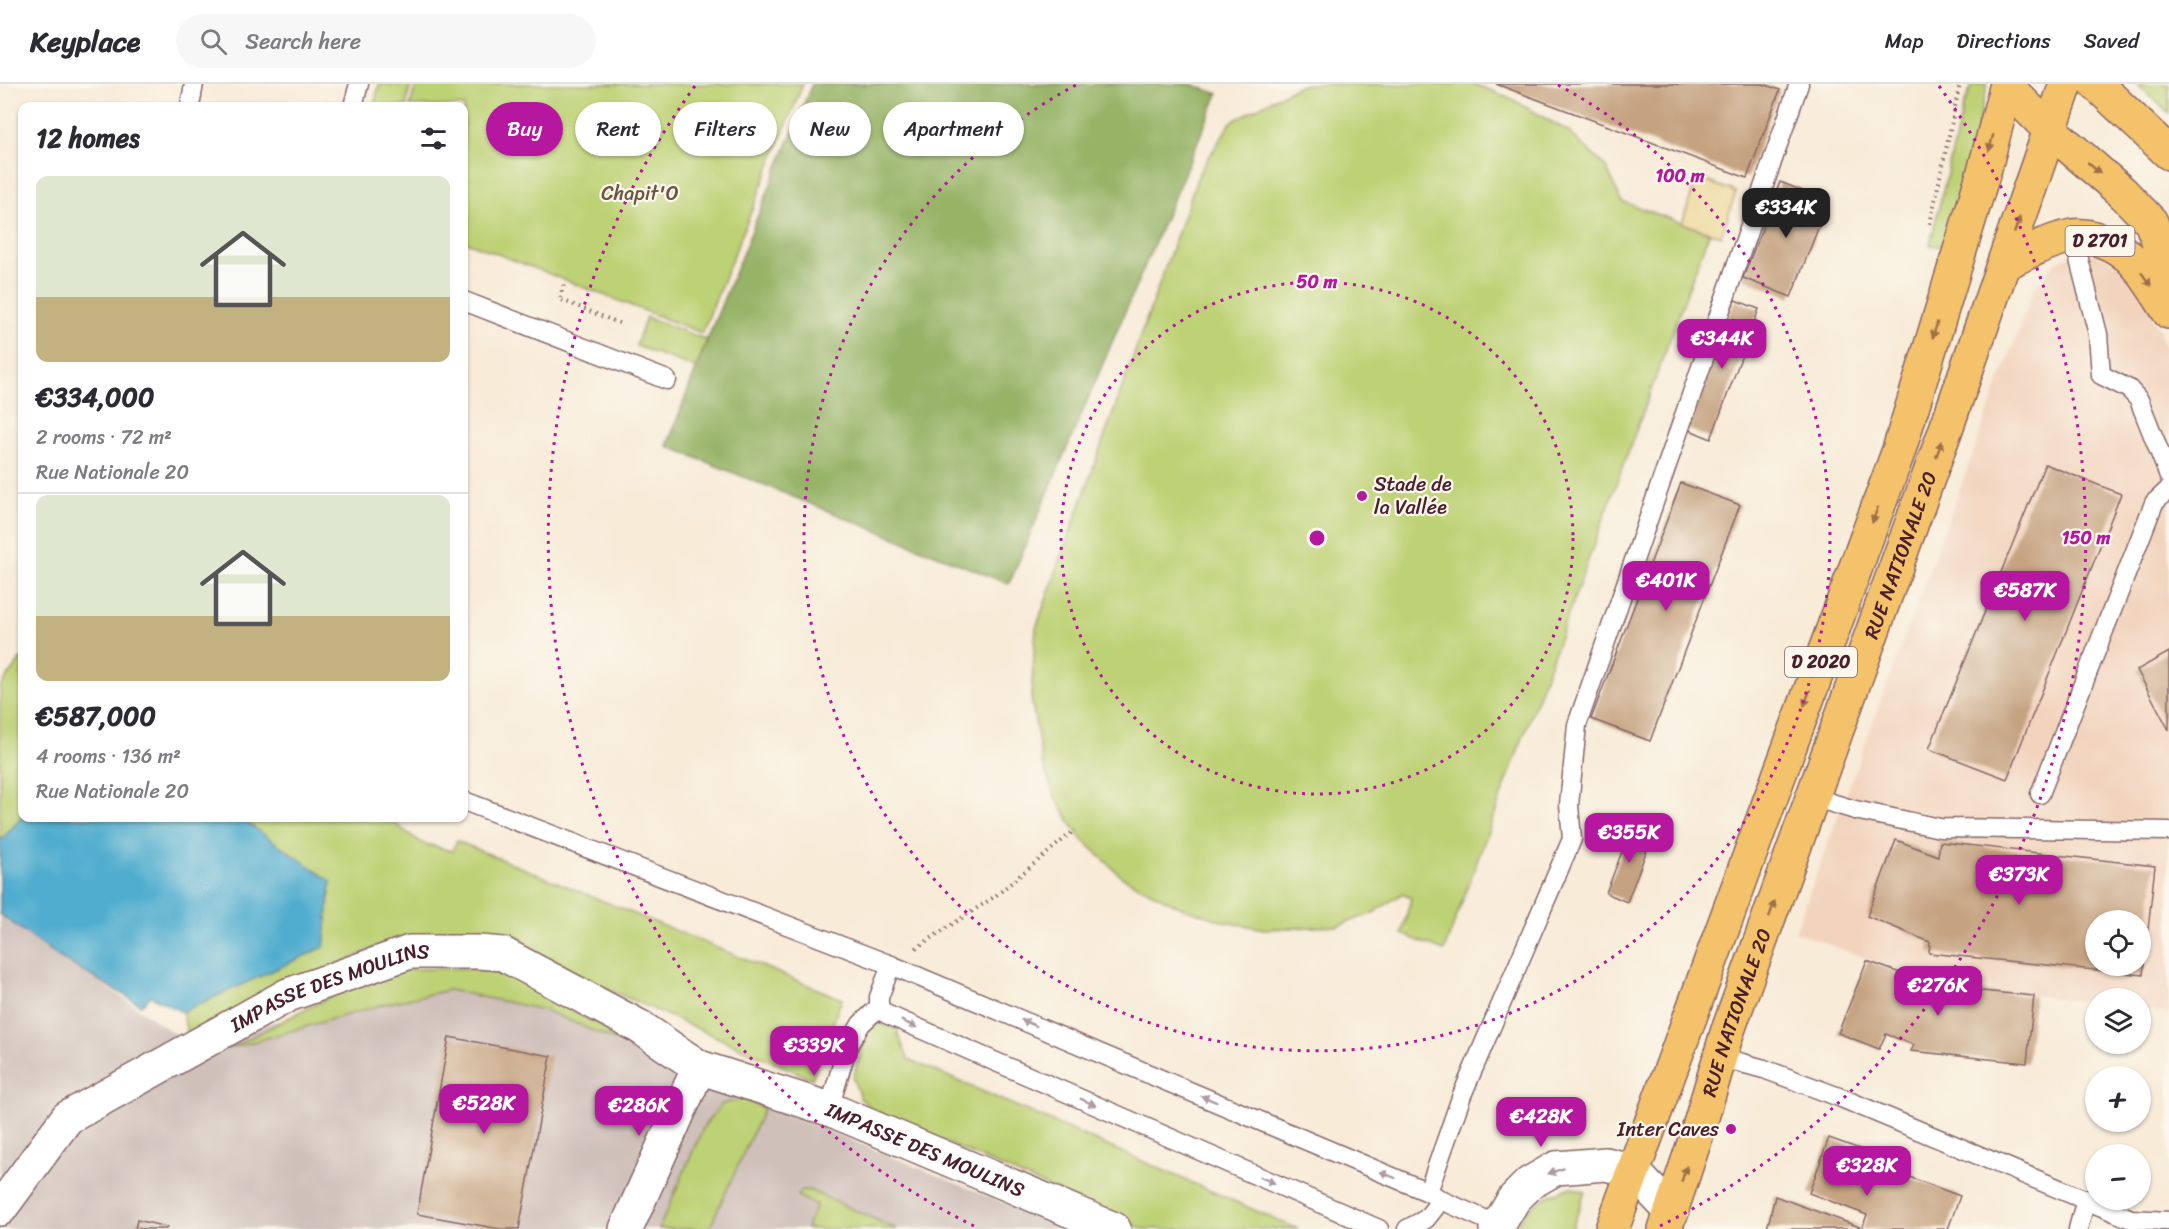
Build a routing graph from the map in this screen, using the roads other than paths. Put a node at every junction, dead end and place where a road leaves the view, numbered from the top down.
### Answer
1 (194, 84) edge
2 (358, 84) edge
3 (1798, 84) edge
4 (2066, 84) edge
5 (2096, 84) edge
6 (2007, 85) edge
7 (191, 102) edge
8 (354, 102) edge
9 (2050, 130) junction
10 (2169, 153) edge
11 (2073, 236) junction
12 (2004, 264) junction
13 (2169, 270) edge
14 (468, 304) edge
15 (2169, 312) edge
16 (667, 380) dead end
17 (2169, 476) edge
18 (2169, 489) edge
19 (2040, 794) dead end
20 (1812, 797) junction
21 (468, 803) edge
22 (2169, 831) edge
23 (891, 965) junction
24 (879, 1008) junction
25 (1720, 1057) junction
26 (699, 1067) junction
27 (830, 1109) junction
28 (1633, 1171) junction
29 (1434, 1196) junction
30 (2085, 1199) edge
31 (2085, 1203) edge
32 (0, 1209) edge
33 (2111, 1210) edge
34 (1669, 1221) edge
35 (2169, 1221) edge
36 (1497, 1227) edge
37 (1106, 1228) edge
38 (626, 1229) edge
39 (1379, 1229) edge
40 (1407, 1229) edge
41 (1612, 1229) edge
42 (2078, 1229) edge

1 - 7 lane
2 - 8 lane
3 - 29 lane
4 - 9 main road, RUE NATIONALE 20
5 - 10 main road
6 - 9 main road, D 2701
6 -> 28 main road, RUE NATIONALE 20 / D 2020
12 -> 9 main road, RUE NATIONALE 20 / D 2020
9 -> 13 main road, D 2701
11 - 12 main road, D 2701
11 -> 15 main road, D 2701
11 - 17 lane
20 -> 12 main road, RUE NATIONALE 20 / D 2020
14 - 16 lane
18 - 19 lane
20 - 22 lane
25 -> 20 main road, RUE NATIONALE 20 / D 2020
21 - 23 lane
23 - 24 lane
29 -> 23 lane
24 - 27 lane
24 -> 39 lane
25 - 30 lane
34 -> 25 main road, RUE NATIONALE 20 / D 2020
26 - 27 street, IMPASSE DES MOULINS
26 - 32 street, IMPASSE DES MOULINS
26 - 38 street
27 - 37 street, IMPASSE DES MOULINS
28 - 34 street
28 -> 36 street
28 - 41 main road, RUE NATIONALE 20 / D 2020
29 - 36 lane
29 - 40 lane
31 - 42 lane
33 - 35 lane

